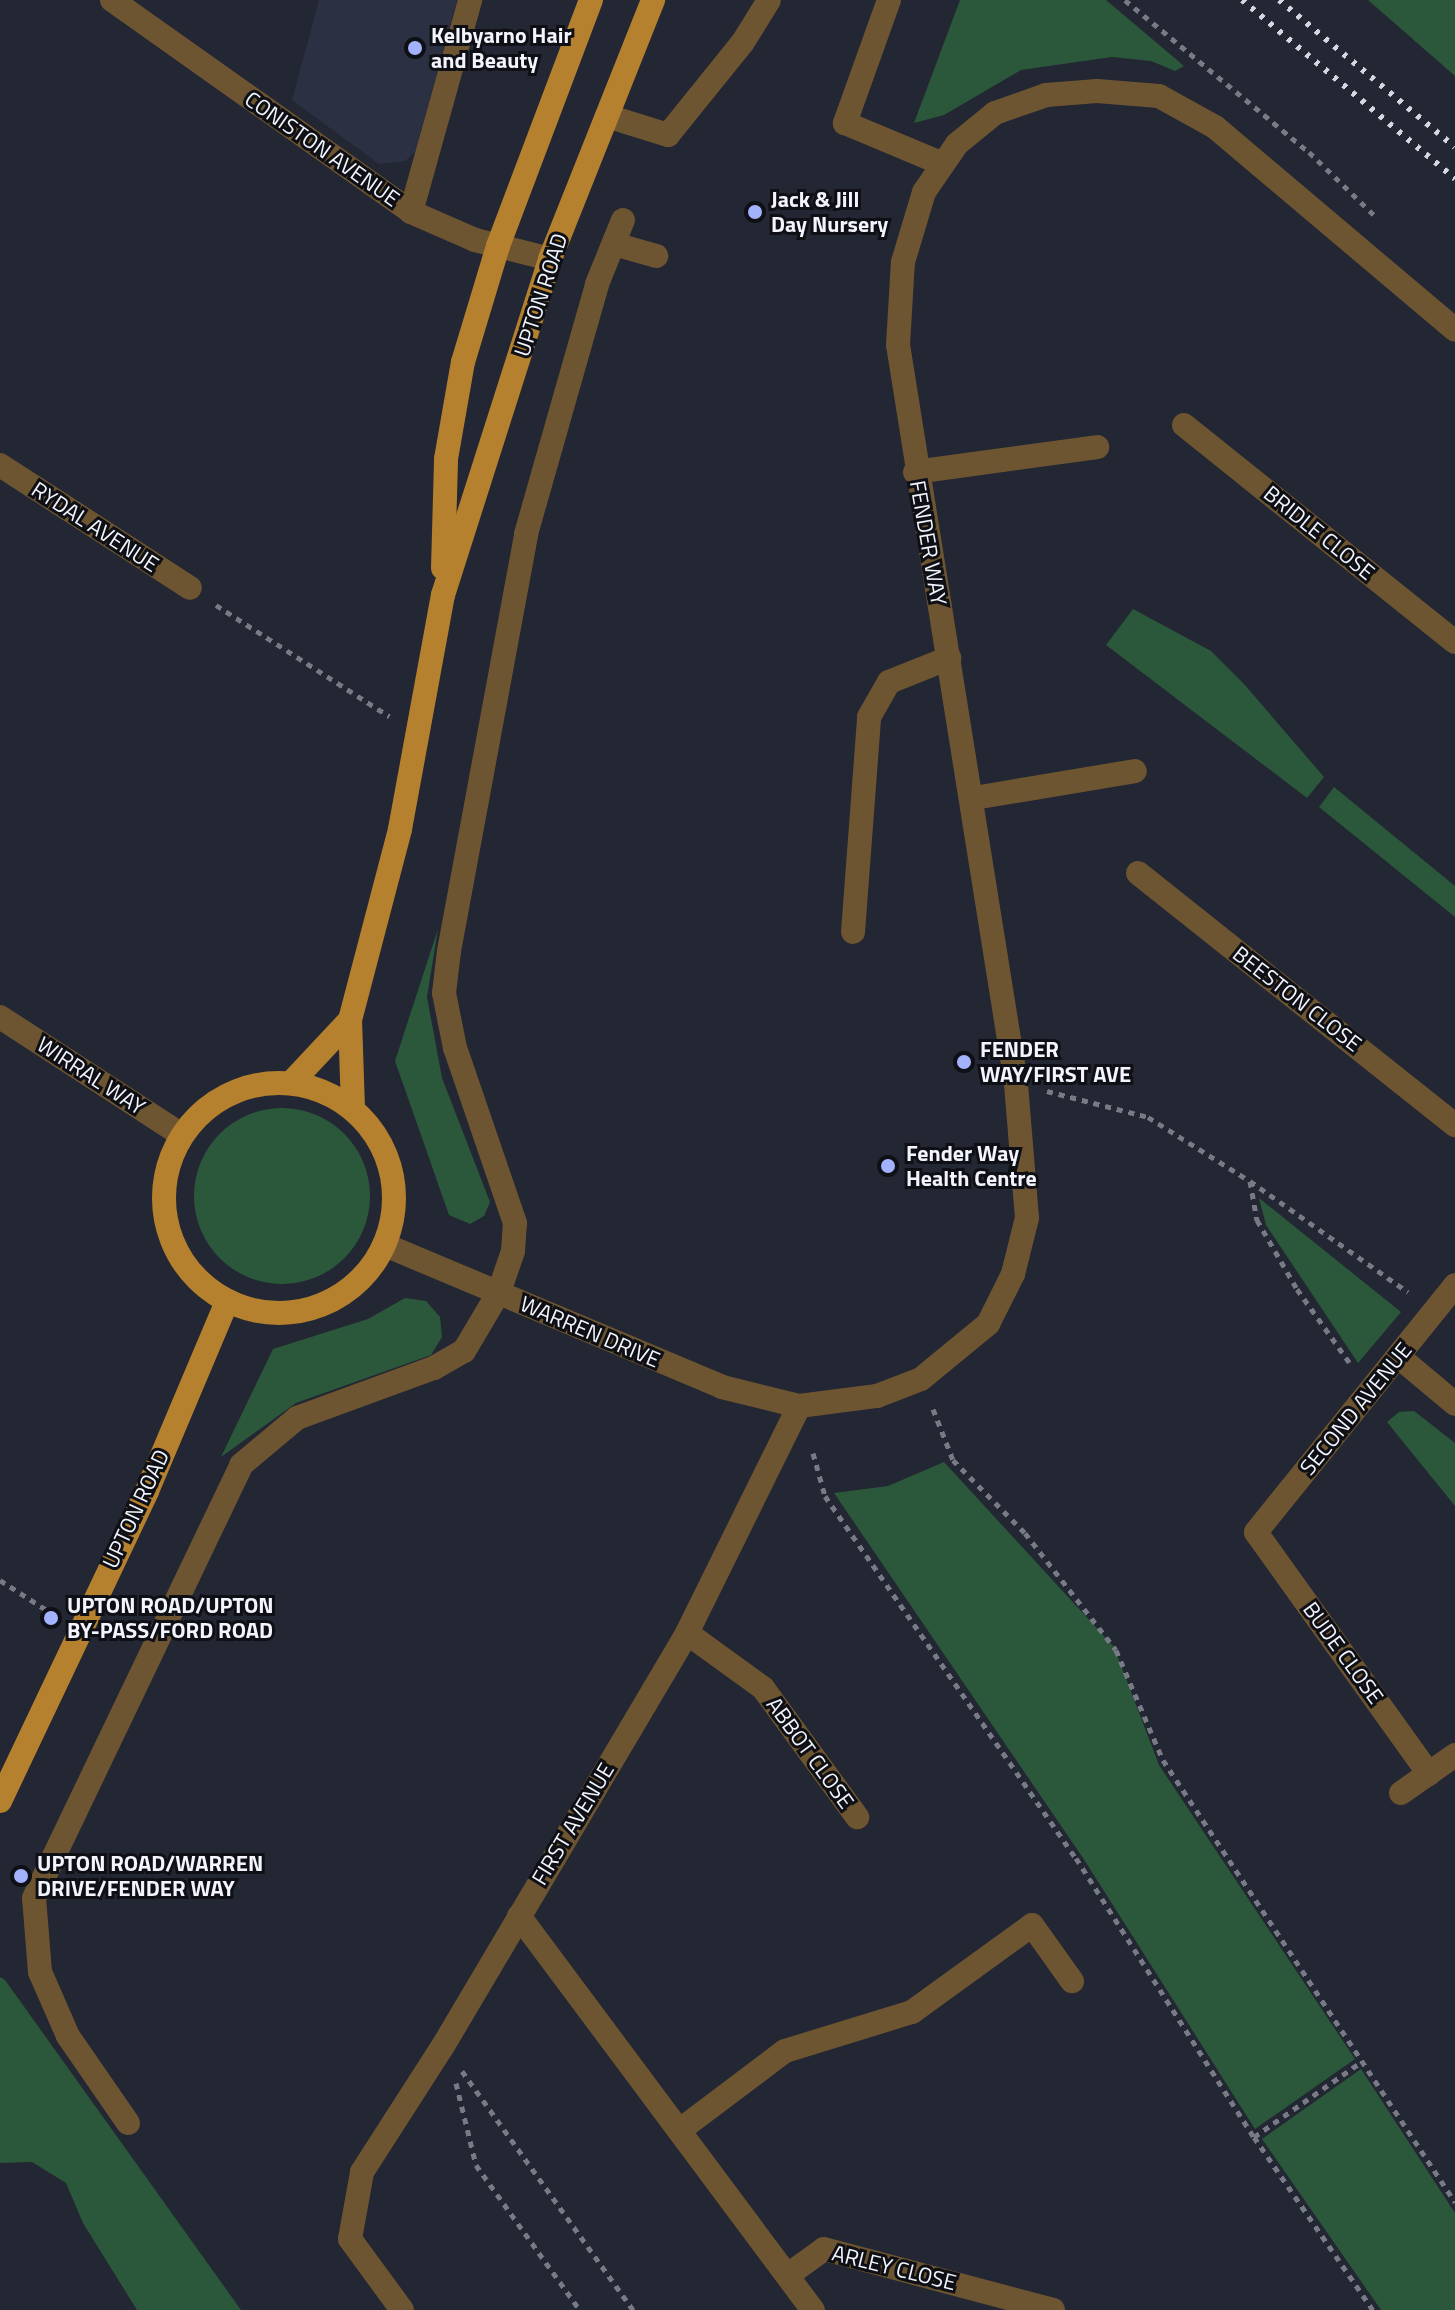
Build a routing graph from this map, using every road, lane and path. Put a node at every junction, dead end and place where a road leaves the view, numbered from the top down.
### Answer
1 (112, 0) edge
2 (470, 0) edge
3 (591, 0) edge
4 (653, 0) edge
5 (769, 0) edge
6 (889, 0) edge
7 (1125, 0) edge
8 (607, 116) junction
9 (943, 164) junction
10 (411, 212) junction
11 (623, 220) dead end
12 (1384, 225) dead end
13 (614, 244) junction
14 (498, 246) junction
15 (656, 256) dead end
16 (550, 259) junction
17 (1455, 330) edge
18 (1184, 425) dead end
19 (1097, 447) dead end
20 (0, 465) edge
21 (915, 472) junction
22 (190, 588) joint
23 (443, 595) junction
24 (1455, 642) edge
25 (949, 658) junction
26 (417, 734) junction
27 (1135, 771) dead end
28 (974, 798) junction
29 (1138, 873) dead end
30 (853, 932) dead end
31 (0, 1017) edge
32 (350, 1020) junction
33 (291, 1083) junction
34 (1016, 1083) junction
35 (353, 1109) junction
36 (1455, 1125) edge
37 (182, 1135) junction
38 (1250, 1181) junction
39 (385, 1245) junction
40 (1455, 1285) edge
41 (499, 1292) junction
42 (227, 1302) junction
43 (1435, 1311) junction
44 (1399, 1357) junction
45 (921, 1379) junction
46 (1371, 1393) junction
47 (1455, 1404) edge
48 (799, 1406) junction
49 (1256, 1532) joint
50 (0, 1580) edge
51 (79, 1631) junction
52 (687, 1633) junction
53 (1455, 1755) edge
54 (1429, 1774) junction
55 (1401, 1793) dead end
56 (0, 1801) edge
57 (857, 1817) dead end
58 (519, 1916) junction
59 (1072, 1981) dead end
60 (443, 2046) junction
61 (1362, 2062) junction
62 (128, 2123) dead end
63 (680, 2130) junction
64 (1254, 2137) junction
65 (1455, 2202) edge
66 (788, 2275) junction
67 (402, 2310) edge
68 (580, 2310) edge
69 (633, 2310) edge
70 (813, 2310) edge
71 (1053, 2310) edge
72 (1373, 2310) edge

1 - 10 street, CONISTON AVENUE
2 - 10 street
3 - 14 main road, UPTON ROAD
4 - 8 main road, UPTON ROAD
5 - 8 street
6 - 9 street
7 - 12 path
8 - 16 main road, UPTON ROAD
9 - 17 street, FENDER WAY
9 - 21 street, FENDER WAY
10 - 14 street, CONISTON AVENUE
11 - 13 street
13 - 15 street
13 - 41 street
14 - 16 street, CONISTON AVENUE
14 - 23 main road, UPTON ROAD
16 - 23 main road, UPTON ROAD
18 - 24 street, BRIDLE CLOSE
19 - 21 street
20 - 22 street, RYDAL AVENUE
21 - 25 street, FENDER WAY
22 - 26 path
23 - 26 main road, UPTON ROAD
25 - 28 street, FENDER WAY
25 - 30 street
26 - 32 main road, UPTON ROAD
27 - 28 street
28 - 34 street, FENDER WAY
29 - 36 street, BEESTON CLOSE
31 - 37 street, WIRRAL WAY
32 - 33 main road, UPTON ROAD
32 - 35 main road, UPTON ROAD
33 - 35 main road
33 - 37 main road
34 - 38 path
34 - 45 street, FENDER WAY
35 - 39 main road
37 - 42 main road
38 - 43 path
38 - 46 path
39 - 41 street, WARREN DRIVE
39 - 42 main road
40 - 43 street, SECOND AVENUE
41 - 48 street, WARREN DRIVE
41 - 62 street
42 - 51 main road, UPTON ROAD
43 - 44 street, SECOND AVENUE
44 - 46 street, SECOND AVENUE
44 - 47 street
45 - 48 street, FENDER WAY
45 - 61 path
46 - 49 street, SECOND AVENUE
48 - 52 street, FIRST AVENUE
48 - 64 path
49 - 54 street, BUDE CLOSE
50 - 51 path
51 - 56 main road, UPTON ROAD
52 - 57 street, ABBOT CLOSE
52 - 58 street, FIRST AVENUE
53 - 54 street
54 - 55 street
58 - 60 street, FIRST AVENUE
58 - 63 street
59 - 63 street
60 - 67 street, FIRST AVENUE
60 - 68 path
60 - 69 path
61 - 64 path
61 - 65 path
63 - 66 street
64 - 72 path
66 - 70 street
66 - 71 street, ARLEY CLOSE

